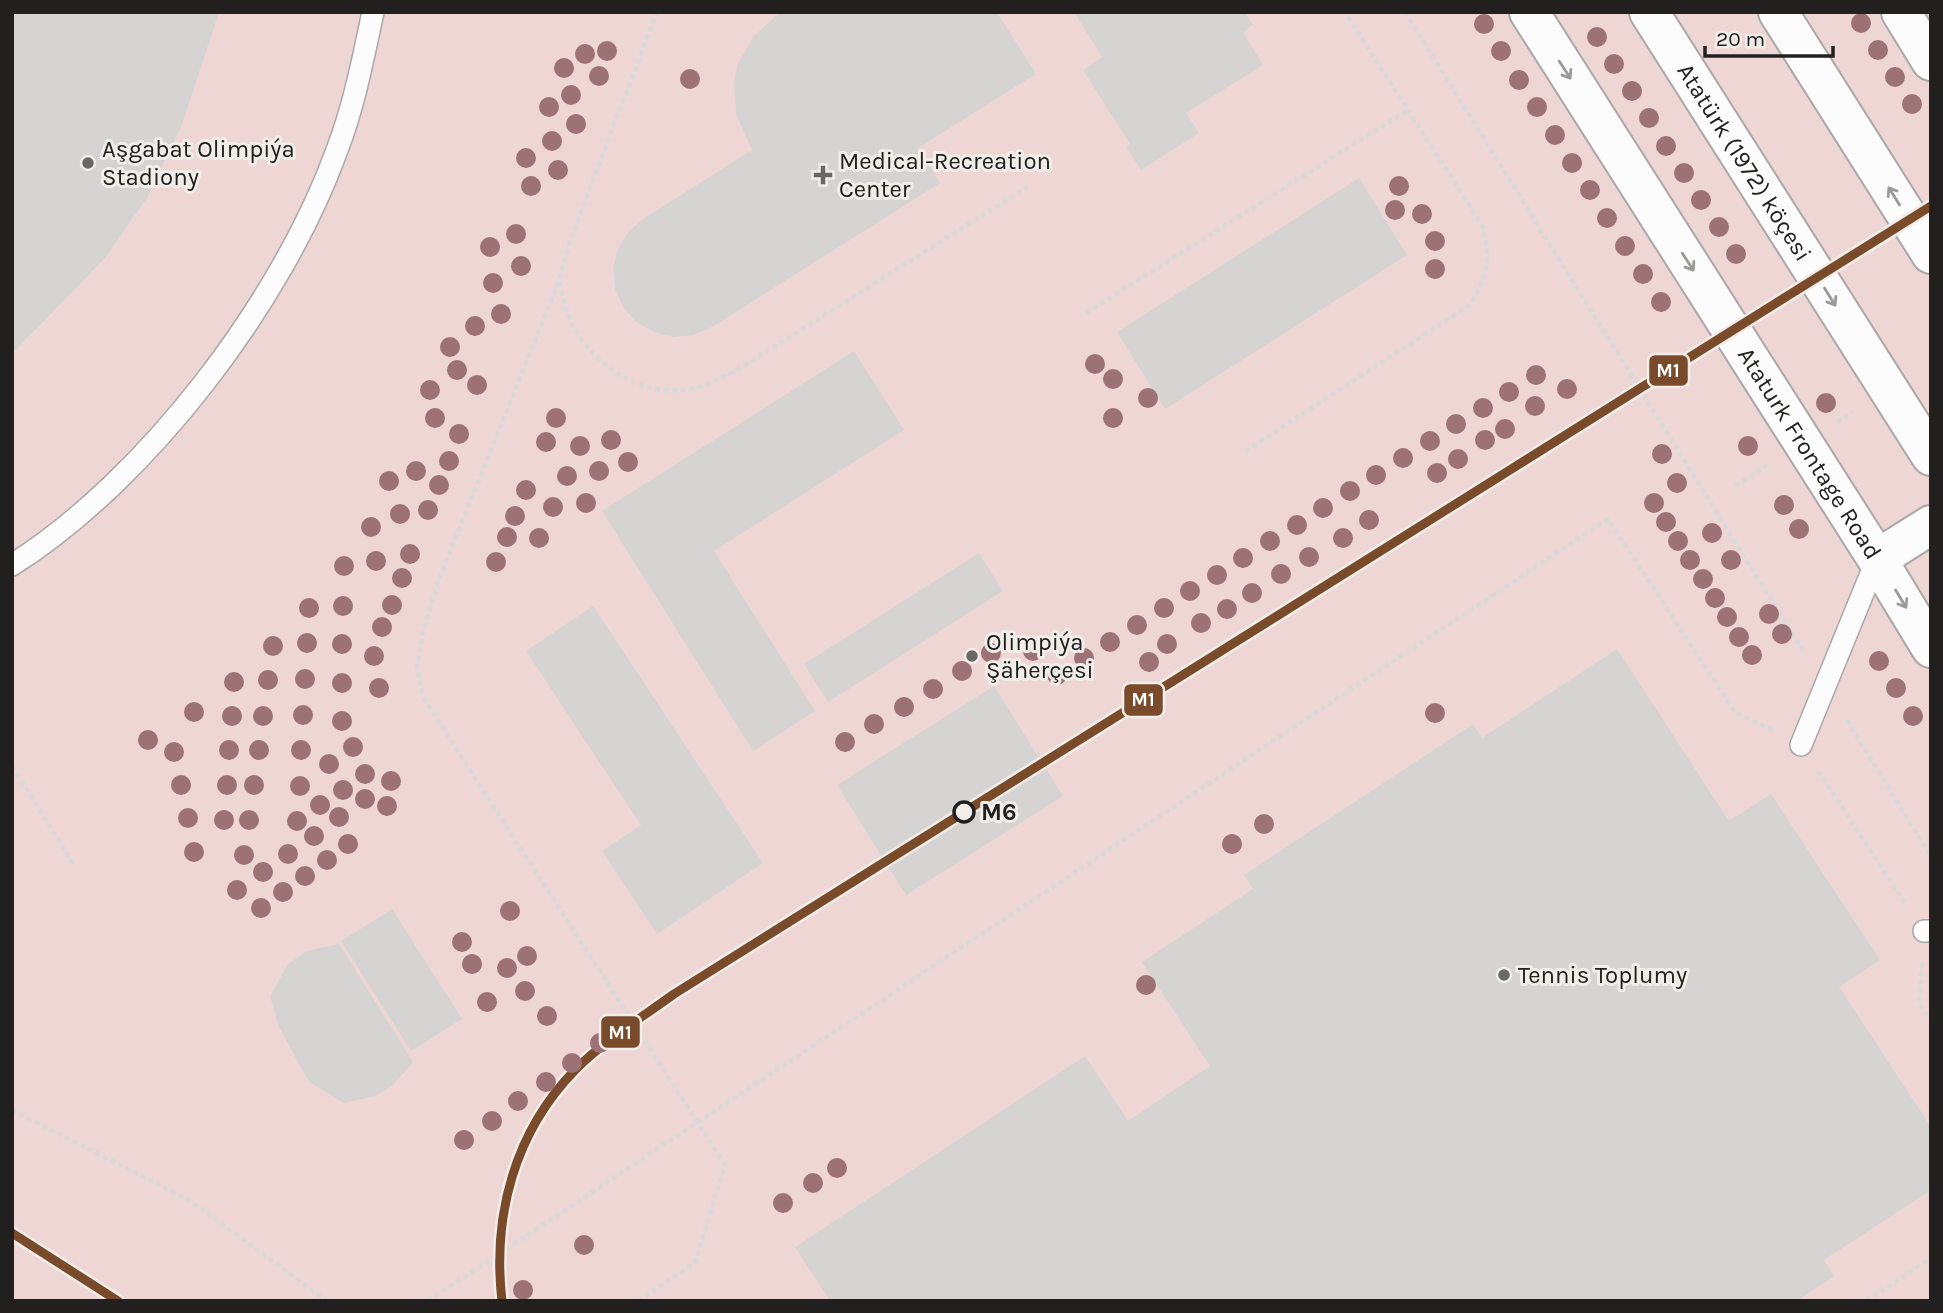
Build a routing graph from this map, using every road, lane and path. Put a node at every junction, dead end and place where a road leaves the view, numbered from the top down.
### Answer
1 (373, 12) edge
2 (657, 12) edge
3 (1345, 12) edge
4 (1405, 12) edge
5 (1528, 12) edge
6 (1648, 12) edge
7 (1778, 12) edge
8 (1901, 12) edge
9 (1931, 61) edge
10 (1408, 110) junction
11 (1029, 186) dead end
12 (1931, 254) edge
13 (559, 281) junction
14 (1086, 313) dead end
15 (1245, 451) dead end
16 (1931, 456) edge
17 (1931, 525) edge
18 (1877, 559) junction
19 (12, 565) edge
20 (1931, 648) edge
21 (1825, 685) junction
22 (1801, 745) junction
23 (12, 766) edge
24 (1931, 857) edge
25 (74, 865) dead end
26 (1927, 931) edge
27 (1931, 1021) edge
28 (12, 1111) edge
29 (697, 1123) junction
30 (1931, 1258) edge
31 (327, 1301) edge
32 (429, 1301) edge
33 (638, 1301) edge
34 (1866, 1301) edge

1 - 19 lane
2 - 13 path
3 - 10 path
4 - 21 path
5 -> 18 main road, Ataturk Frontage Road
6 -> 16 main road, Atatürk (1972) köçesi
12 -> 7 main road
8 - 9 main road
10 - 14 path
10 - 15 path
11 - 13 path
13 - 29 path
17 - 18 main road
18 -> 20 main road, Ataturk Frontage Road
18 - 21 lane
21 - 22 lane
21 - 24 path
22 - 26 path
22 - 29 path
23 - 25 path
26 - 27 path
28 - 31 path
29 - 32 path
29 - 33 path
30 - 34 path

